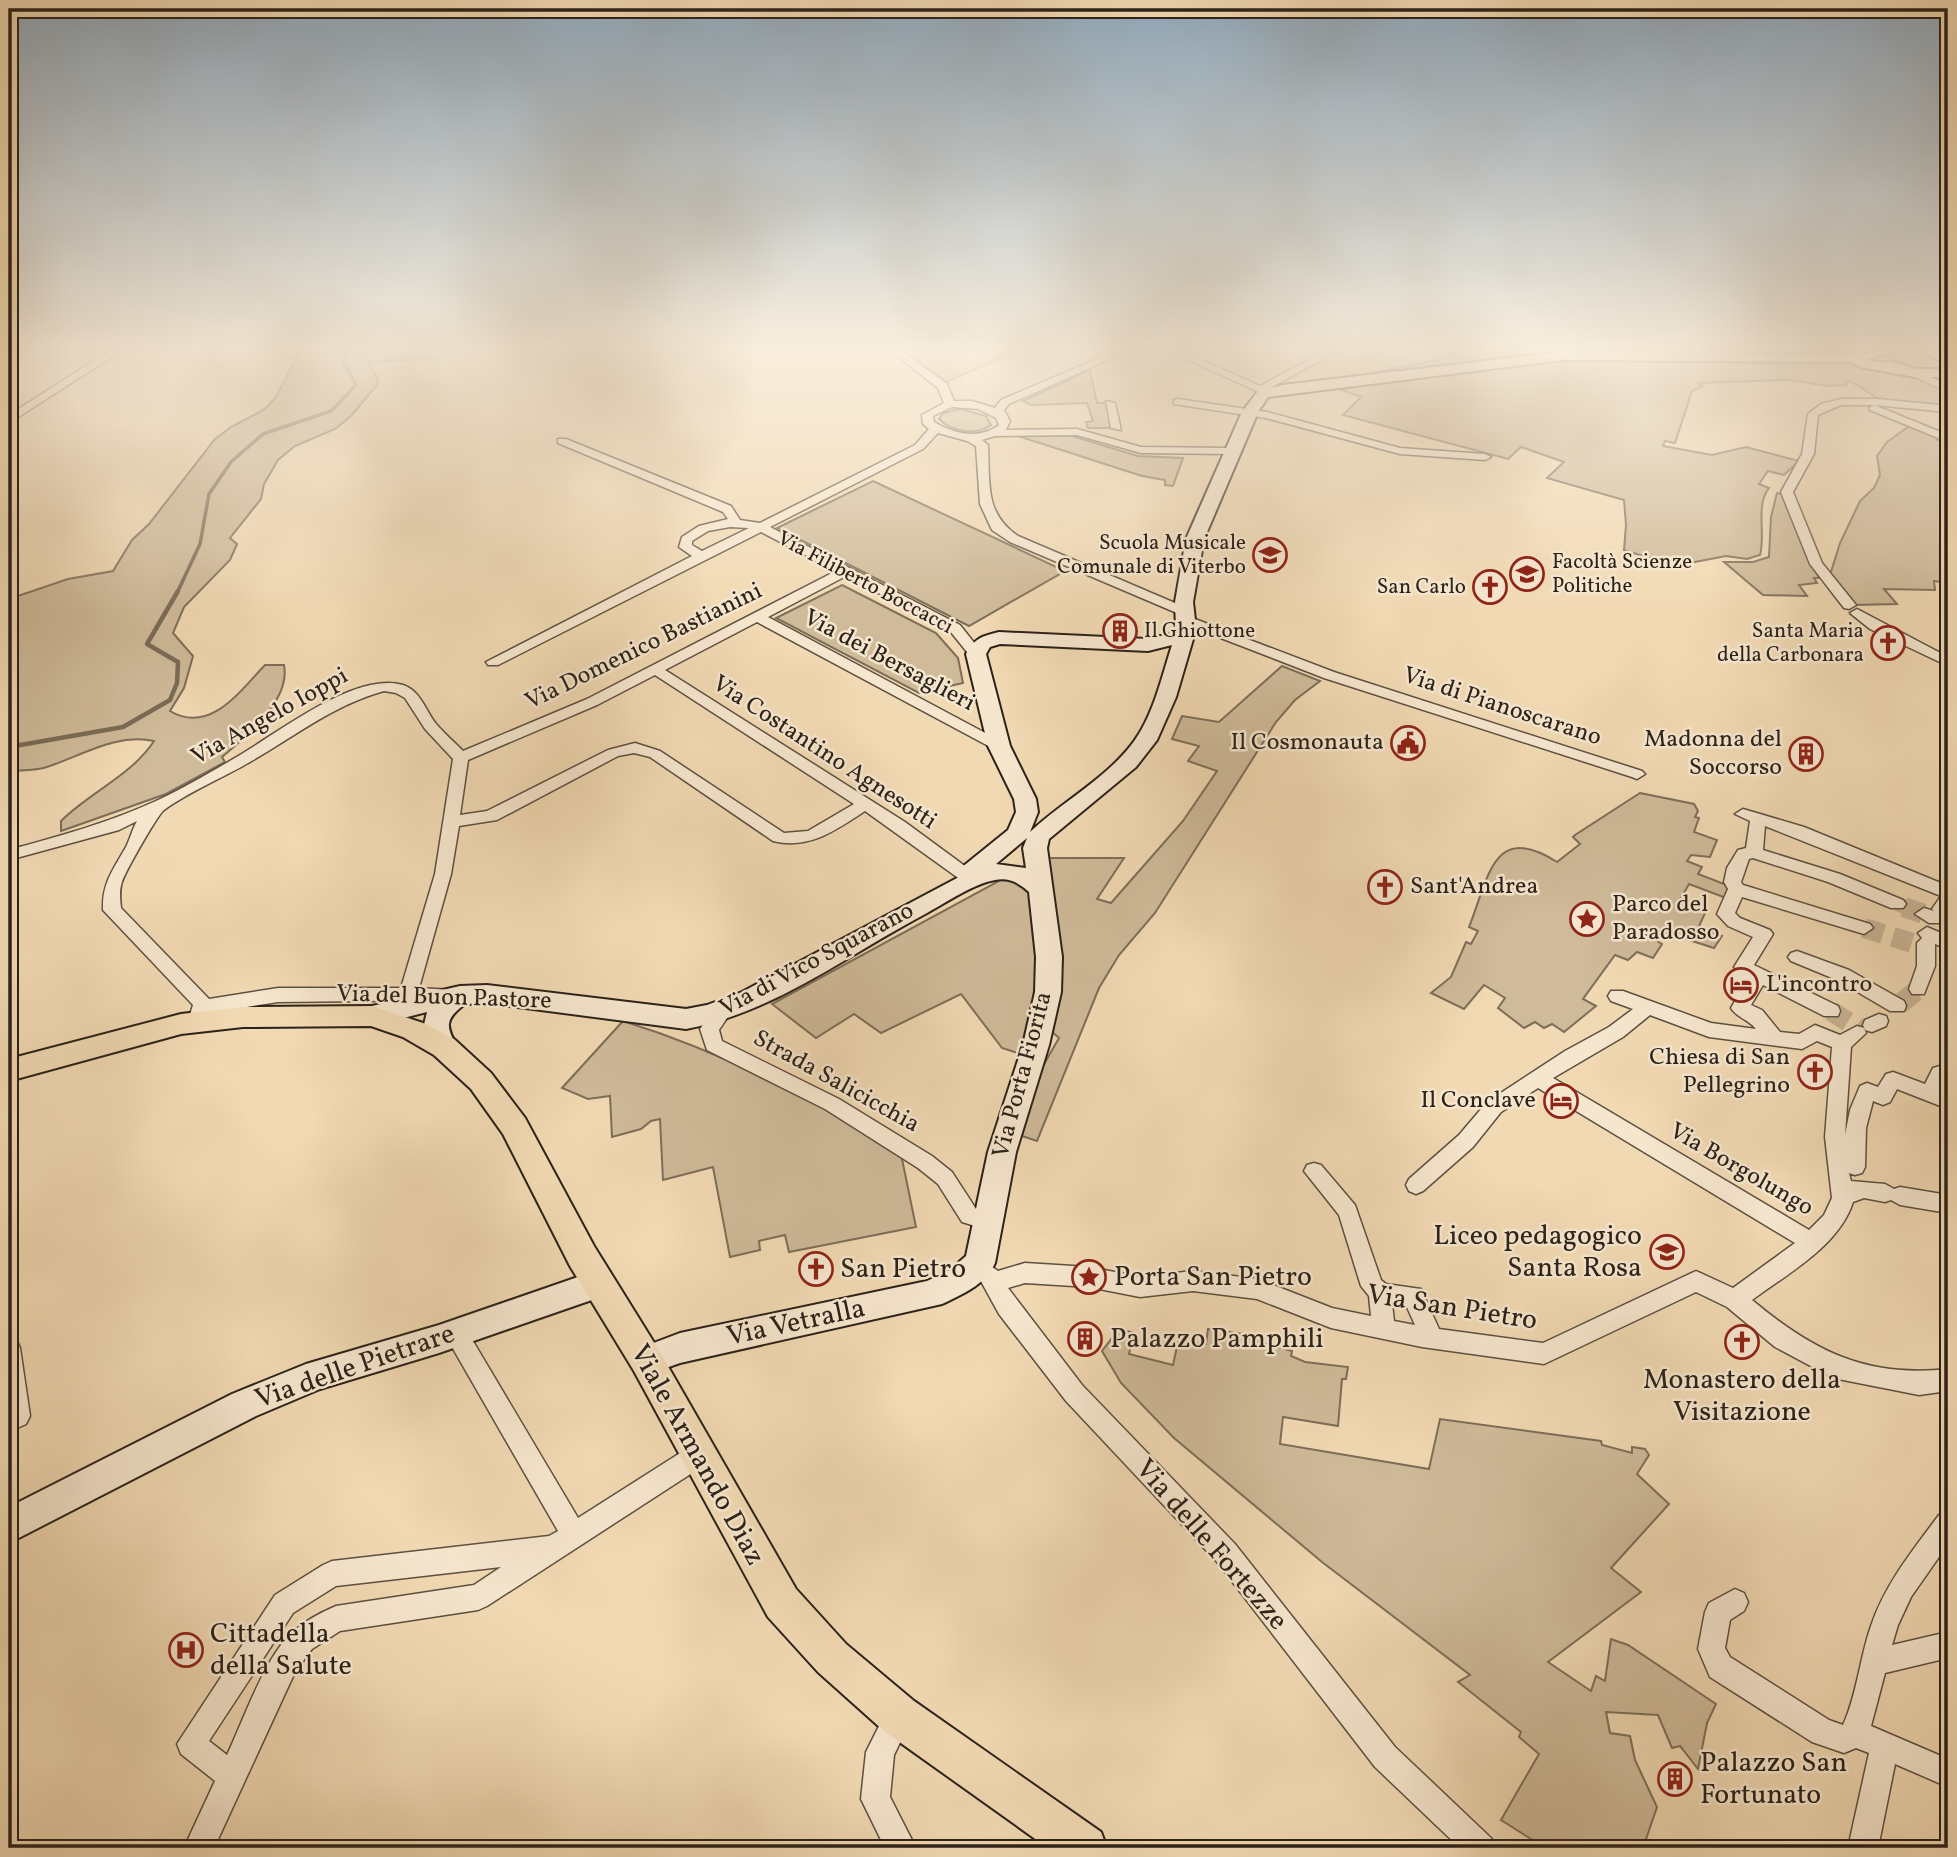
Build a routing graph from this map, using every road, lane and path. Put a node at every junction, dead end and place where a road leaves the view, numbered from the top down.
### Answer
1 (927, 438) edge
2 (963, 438) edge
3 (967, 438) edge
4 (989, 438) edge
5 (1107, 438) edge
6 (1237, 438) edge
7 (1349, 438) edge
8 (1810, 438) edge
9 (562, 440) dead end
10 (982, 445) junction
11 (1233, 446) junction
12 (919, 447) junction
13 (1485, 457) dead end
14 (735, 522) junction
15 (759, 526) junction
16 (701, 556) junction
17 (846, 571) junction
18 (758, 617) junction
19 (1186, 620) junction
20 (955, 628) junction
21 (999, 638) junction
22 (1148, 645) junction
23 (976, 654) junction
24 (493, 662) dead end
25 (1948, 662) edge
26 (1176, 666) junction
27 (656, 670) junction
28 (999, 746) junction
29 (461, 758) junction
30 (1637, 774) dead end
31 (1025, 799) junction
32 (1081, 800) junction
33 (163, 804) junction
34 (865, 804) junction
35 (451, 822) junction
36 (1754, 853) junction
37 (9, 855) edge
38 (967, 876) junction
39 (1038, 887) junction
40 (1737, 889) junction
41 (946, 892) junction
42 (1948, 892) edge
43 (1897, 904) tunnel mouth
44 (1931, 926) edge
45 (1864, 928) tunnel mouth
46 (1948, 943) edge
47 (1797, 957) dead end
48 (1759, 975) junction
49 (1918, 989) tunnel mouth
50 (408, 994) junction
51 (461, 995) junction
52 (1617, 996) dead end
53 (1647, 1008) junction
54 (1831, 1011) tunnel mouth
55 (722, 1012) junction
56 (200, 1014) junction
57 (373, 1016) junction
58 (686, 1020) joint
59 (1876, 1021) junction
60 (1773, 1037) junction
61 (444, 1047) junction
62 (9, 1070) edge
63 (1948, 1076) edge
64 (1538, 1078) junction
65 (1939, 1098) edge
66 (1314, 1171) dead end
67 (1416, 1185) dead end
68 (1948, 1204) edge
69 (988, 1221) junction
70 (1806, 1245) junction
71 (987, 1273) junction
72 (598, 1284) junction
73 (1380, 1293) junction
74 (1735, 1300) junction
75 (1384, 1329) junction
76 (456, 1333) junction
77 (1433, 1338) junction
78 (9, 1348) edge
79 (646, 1360) junction
80 (1948, 1380) edge
81 (9, 1422) edge
82 (697, 1456) junction
83 (1948, 1524) edge
84 (9, 1526) edge
85 (564, 1542) junction
86 (1735, 1602) dead end
87 (1948, 1646) edge
88 (1875, 1662) junction
89 (899, 1716) junction
90 (1855, 1733) junction
91 (1884, 1748) junction
92 (1948, 1773) edge
93 (232, 1777) junction
94 (199, 1848) edge
95 (901, 1848) edge
96 (1084, 1848) edge
97 (1481, 1848) edge
98 (1863, 1848) edge

1 - 12 street
2 - 12 street
3 - 10 street
4 - 10 street
5 - 11 street
6 - 11 main road
7 - 13 street
8 - 25 street
9 - 14 street
10 - 19 street, Via di Pianoscarano
11 - 19 main road
12 - 15 street
14 - 15 street, Via Filiberto Boccacci
14 - 16 street
15 - 16 street
15 - 17 street, Via Filiberto Boccacci
16 - 24 street
17 - 18 street, Via Domenico Bastianini
17 - 20 street, Via Filiberto Boccacci
18 - 27 street, Via Domenico Bastianini
18 - 28 street, Via dei Bersaglieri
19 - 22 main road
19 - 26 main road
19 - 30 street, Via di Pianoscarano
20 - 21 street
20 - 23 street, Via Filiberto Boccacci
21 - 22 main road
21 - 23 main road
22 - 26 main road
23 - 28 main road, Via Filiberto Boccacci
26 - 32 main road
27 - 29 street, Via Domenico Bastianini
27 - 34 street, Via Costantino Agnesotti
28 - 31 main road, Via Filiberto Boccacci
29 - 33 street, Via Angelo Ioppi
29 - 35 street
31 - 32 main road
31 - 38 main road
32 - 39 main road, Via Porta Fiorita
33 - 37 street, Via Angelo Ioppi
33 - 56 street
34 - 35 street
34 - 38 street, Via Costantino Agnesotti
35 - 50 street
36 - 40 street
36 - 42 street
36 - 43 street
38 - 41 main road
39 - 41 main road
39 - 69 main road, Via Porta Fiorita
40 - 45 street
40 - 48 street
41 - 55 main road, Via di Vico Squarano
44 - 46 street
44 - 49 street
47 - 59 street
48 - 54 street
48 - 60 street
50 - 51 street, Via del Buon Pastore
50 - 56 street, Via del Buon Pastore
51 - 57 main road
51 - 58 main road, Via del Buon Pastore
51 - 61 main road
52 - 53 street
53 - 60 street
53 - 64 street
55 - 58 main road, Via di Vico Squarano
55 - 69 street, Strada Salicicchia
56 - 57 main road, Viale Armando Diaz
56 - 62 main road, Viale Armando Diaz
57 - 61 main road, Viale Armando Diaz
59 - 60 street
59 - 70 street
61 - 72 main road, Viale Armando Diaz
63 - 65 street
64 - 67 street
64 - 70 street, Via Borgolungo
65 - 68 street
66 - 73 street
69 - 71 main road
70 - 74 street
71 - 75 street, Via San Pietro
71 - 79 main road, Via Vetralla
71 - 97 street, Via delle Fortezze
72 - 76 main road, Via delle Pietrare
72 - 79 main road, Viale Armando Diaz
73 - 75 street
73 - 77 street
74 - 77 street, Via San Pietro
74 - 80 street, Via San Pietro
75 - 77 street, Via San Pietro
76 - 84 main road, Via delle Pietrare
76 - 85 street
78 - 81 street
79 - 82 main road, Viale Armando Diaz
82 - 85 street
82 - 89 main road, Viale Armando Diaz
83 - 88 street
85 - 93 street
85 - 93 street
86 - 90 street
87 - 88 street
88 - 90 street
89 - 95 street
89 - 96 main road, Viale Armando Diaz
90 - 91 street
91 - 92 street
91 - 98 street
93 - 94 street

